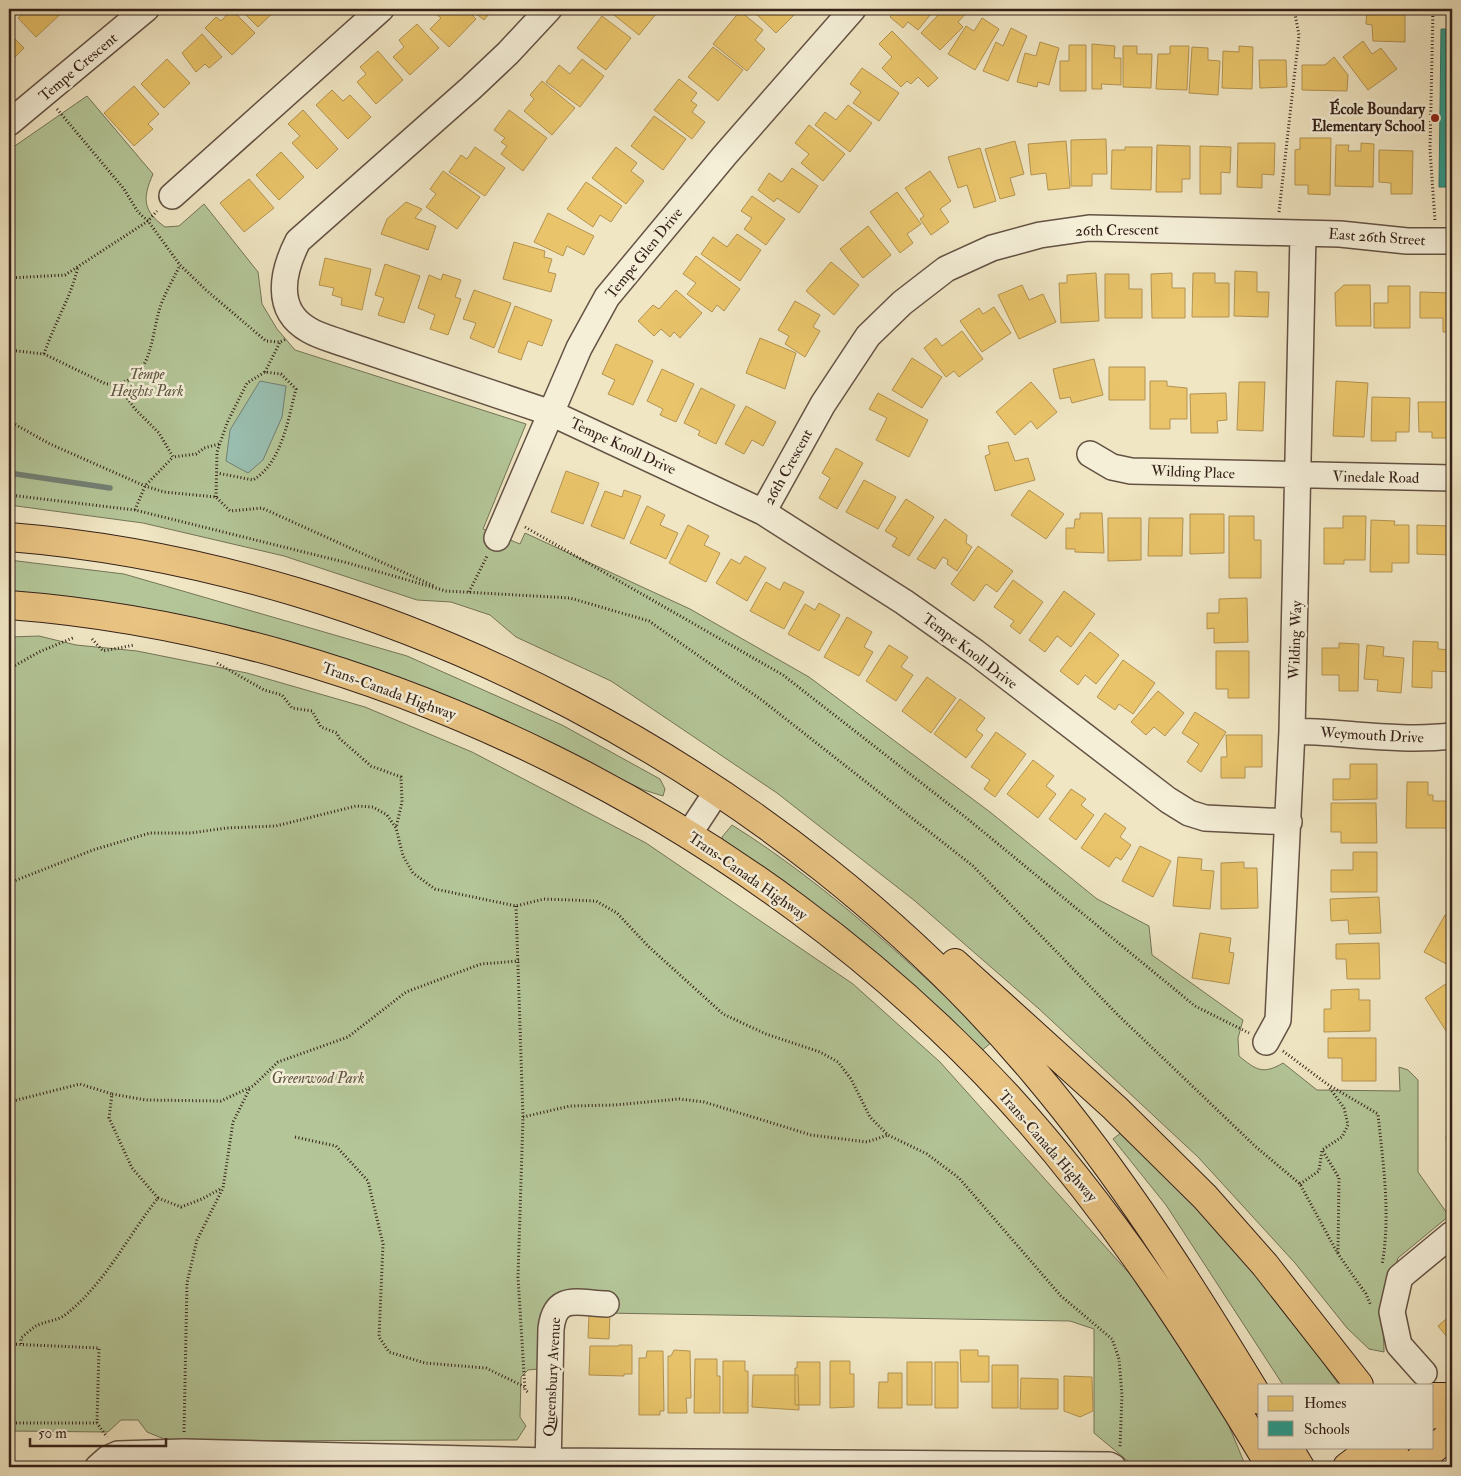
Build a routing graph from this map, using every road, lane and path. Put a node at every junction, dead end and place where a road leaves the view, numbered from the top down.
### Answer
1 (146, 9) edge
2 (381, 9) edge
3 (549, 9) edge
4 (853, 9) edge
5 (1294, 9) edge
6 (1433, 9) edge
7 (55, 107) dead end
8 (9, 124) edge
9 (172, 196) joint
10 (148, 221) junction
11 (1277, 232) junction
12 (1303, 234) junction
13 (1444, 241) edge
14 (180, 265) junction
15 (78, 267) junction
16 (9, 278) edge
17 (309, 330) junction
18 (280, 342) junction
19 (9, 350) edge
20 (44, 354) junction
21 (264, 372) junction
22 (117, 384) junction
23 (552, 413) junction
24 (9, 421) edge
25 (220, 444) junction
26 (1090, 454) dead end
27 (173, 456) junction
28 (217, 474) junction
29 (1299, 475) junction
30 (1452, 478) edge
31 (145, 486) junction
32 (9, 494) edge
33 (216, 497) junction
34 (135, 510) junction
35 (763, 512) junction
36 (502, 527) junction
37 (9, 536) edge
38 (446, 591) junction
39 (469, 592) junction
40 (9, 605) edge
41 (79, 634) dead end
42 (90, 637) dead end
43 (137, 644) dead end
44 (215, 660) dead end
45 (9, 669) edge
46 (1292, 731) junction
47 (1452, 736) edge
48 (716, 793) junction
49 (1289, 822) junction
50 (767, 827) junction
51 (396, 828) junction
52 (689, 834) junction
53 (9, 883) edge
54 (516, 906) junction
55 (519, 961) junction
56 (1266, 1042) junction
57 (1327, 1084) junction
58 (250, 1088) junction
59 (112, 1094) junction
60 (9, 1102) edge
61 (523, 1118) junction
62 (888, 1135) junction
63 (295, 1137) dead end
64 (1322, 1150) junction
65 (1300, 1184) junction
66 (223, 1188) junction
67 (158, 1198) junction
68 (1452, 1234) edge
69 (1338, 1254) junction
70 (1381, 1273) dead end
71 (606, 1304) dead end
72 (1373, 1310) dead end
73 (9, 1344) edge
74 (20, 1344) junction
75 (1354, 1377) edge
76 (1375, 1384) edge
77 (1427, 1384) edge
78 (525, 1388) junction
79 (1434, 1388) edge
80 (1258, 1397) edge
81 (1452, 1399) edge
82 (550, 1401) junction
83 (1434, 1413) edge
84 (9, 1423) edge
85 (97, 1423) junction
86 (1452, 1434) edge
87 (1258, 1446) edge
88 (1259, 1448) edge
89 (1289, 1448) edge
90 (1382, 1448) edge
91 (1388, 1448) edge
92 (1393, 1448) edge
93 (184, 1452) junction
94 (1116, 1458) edge
95 (108, 1461) edge
96 (548, 1464) edge
97 (1271, 1467) edge
98 (1300, 1467) edge
99 (1347, 1467) edge
100 (1371, 1467) edge
101 (1397, 1467) edge
102 (1411, 1467) edge

1 - 8 street, Tempe Crescent
2 - 9 street
3 - 17 street, Tempe Knoll Drive
4 - 23 street, Tempe Glen Drive
5 - 11 path
6 - 13 path
7 - 10 path
9 - 10 path
10 - 14 path
10 - 15 path
11 - 12 street, 26th Crescent
11 - 35 street, 26th Crescent
12 - 13 street, East 26th Street
12 - 29 street, Wilding Way
14 - 18 path
14 - 22 path
15 - 16 path
15 - 20 path
17 - 18 path
17 - 23 street, Tempe Knoll Drive
18 - 21 path
19 - 20 path
20 - 22 path
21 - 25 path
21 - 28 path
22 - 27 path
23 - 35 street, Tempe Knoll Drive
23 - 36 street, Tempe Glen Drive
24 - 31 path
25 - 27 path
25 - 28 path
26 - 29 street, Wilding Place
27 - 31 path
28 - 33 path
29 - 30 street, Vinedale Road
29 - 46 street, Wilding Way
31 - 33 path
31 - 34 path
32 - 34 path
33 - 38 path
34 - 38 path
35 - 49 street, Tempe Knoll Drive
36 - 39 path
36 - 56 path
37 - 48 main road
38 - 39 path
39 - 65 path
40 - 52 main road, Trans-Canada Highway
41 - 45 path
42 - 43 path
44 - 51 path
46 - 47 street, Weymouth Drive
46 - 49 street, Wilding Way
48 - 50 main road
48 - 52 street
49 - 56 street, Wilding Way
50 - 75 main road
50 - 80 main road
51 - 53 path
51 - 54 path
52 - 87 main road, Trans-Canada Highway
54 - 55 path
54 - 62 path
55 - 58 path
55 - 61 path
56 - 57 path
57 - 64 path
57 - 70 path
58 - 59 path
58 - 66 path
59 - 60 path
59 - 67 path
61 - 62 path
61 - 78 path
62 - 94 path
63 - 78 path
64 - 65 path
64 - 69 path
65 - 69 path
66 - 67 path
66 - 93 path
67 - 74 path
68 - 77 street
69 - 72 path
71 - 82 street, Queensbury Avenue
73 - 74 path
74 - 85 path
75 - 76 main road
78 - 82 path
79 - 81 main road
81 - 83 main road
82 - 96 street, Queensbury Avenue
84 - 85 path
85 - 95 path
86 - 102 main road
88 - 97 main road, Trans-Canada Highway
89 - 98 main road
90 - 99 main road
91 - 100 main road
92 - 101 main road
93 - 95 street
93 - 96 street
94 - 96 street

